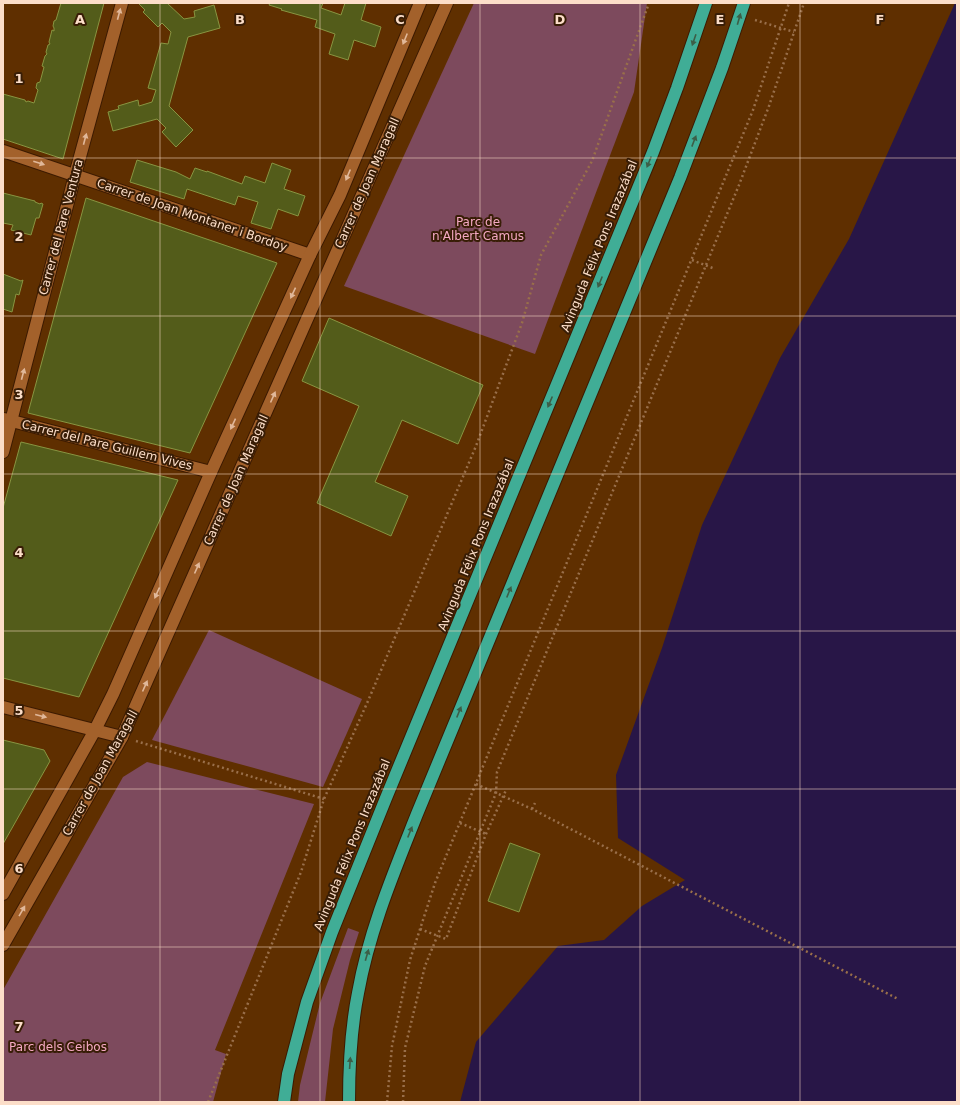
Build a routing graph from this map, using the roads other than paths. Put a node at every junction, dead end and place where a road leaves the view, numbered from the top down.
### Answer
1 (122, 3) edge
2 (420, 3) edge
3 (447, 3) edge
4 (706, 3) edge
5 (744, 3) edge
6 (3, 152) edge
7 (75, 175) junction
8 (310, 255) junction
9 (7, 420) edge
10 (3, 452) edge
11 (211, 472) junction
12 (3, 707) edge
13 (95, 730) junction
14 (122, 737) junction
15 (3, 894) edge
16 (3, 945) edge
17 (284, 1102) edge
18 (349, 1102) edge

7 -> 1 street, Carrer del Pare Ventura
2 -> 8 street, Carrer de Joan Maragall
14 -> 3 street, Carrer de Joan Maragall
4 -> 17 highway, Avinguda Félix Pons Irazazábal
18 -> 5 highway
6 -> 7 street, Carrer de Joan Montaner i Bordoy
7 - 8 street, Carrer de Joan Montaner i Bordoy
9 -> 7 street, Carrer del Pare Ventura
8 -> 11 street, Carrer de Joan Maragall
9 - 10 street, Carrer del Pare Ventura
9 - 11 street, Carrer del Pare Guillem Vives
11 -> 13 street, Carrer de Joan Maragall
12 -> 13 street
13 - 14 street
13 - 15 street, Carrer de Joan Maragall
16 -> 14 street, Carrer de Joan Maragall

